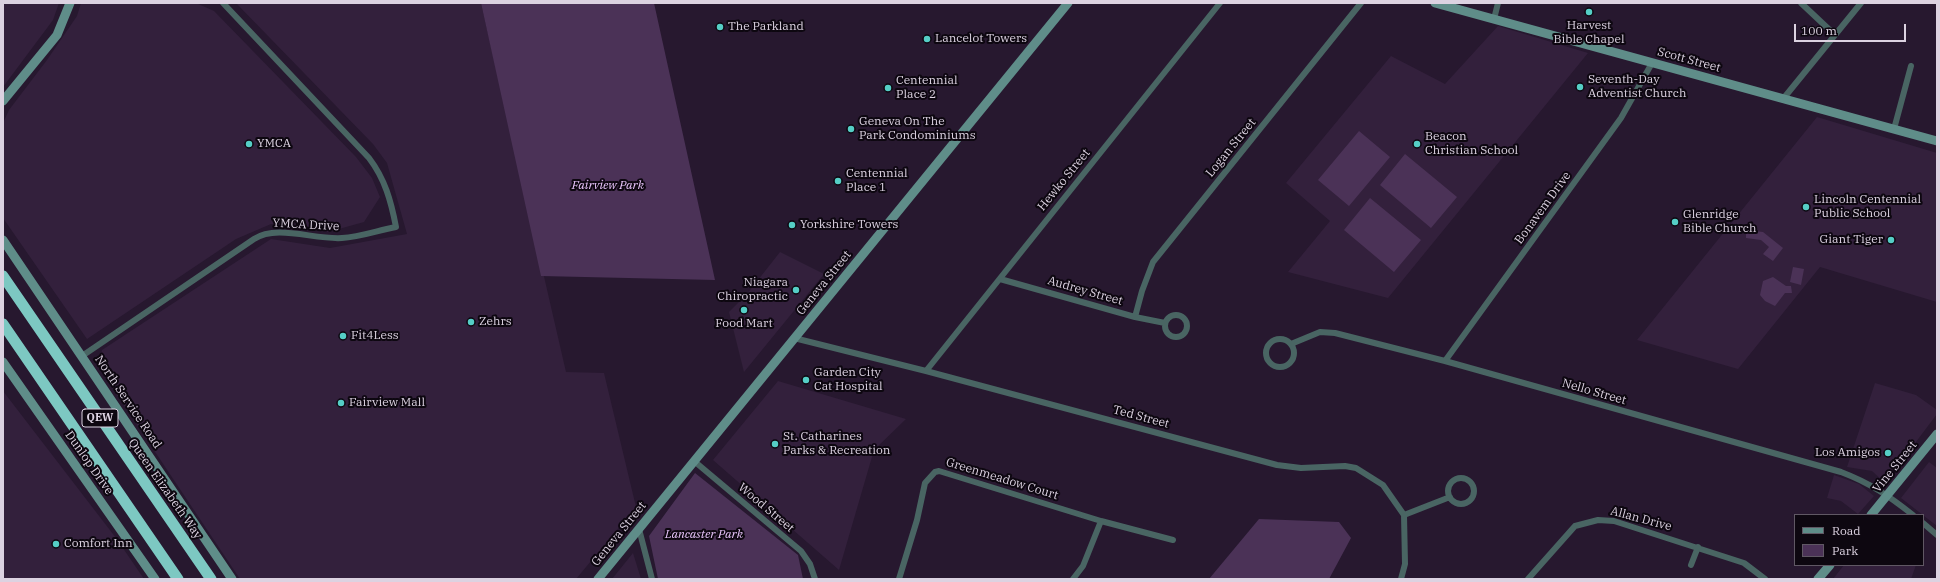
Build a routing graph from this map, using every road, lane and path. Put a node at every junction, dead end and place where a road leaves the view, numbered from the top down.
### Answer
1 (70, 3) edge
2 (223, 3) edge
3 (1068, 3) edge
4 (1220, 3) edge
5 (1361, 3) edge
6 (1435, 3) edge
7 (1498, 3) edge
8 (1800, 3) edge
9 (1861, 3) edge
10 (1494, 19) junction
11 (1835, 35) junction
12 (1652, 63) junction
13 (1911, 66) dead end
14 (1783, 99) junction
15 (3, 101) edge
16 (1894, 129) junction
17 (1937, 141) edge
18 (3, 240) edge
19 (3, 276) edge
20 (1000, 279) junction
21 (1135, 317) junction
22 (1165, 323) dead end
23 (3, 324) edge
24 (3, 337) edge
25 (794, 338) junction
26 (1291, 344) junction
27 (82, 356) junction
28 (1445, 361) junction
29 (3, 362) edge
30 (926, 371) junction
31 (70, 422) junction
32 (1937, 434) edge
33 (694, 461) junction
34 (1888, 495) junction
35 (1450, 497) junction
36 (1872, 514) edge
37 (1912, 514) edge
38 (1404, 515) junction
39 (1101, 521) junction
40 (1924, 524) edge
41 (639, 529) junction
42 (1937, 535) edge
43 (1173, 540) dead end
44 (1698, 547) junction
45 (1691, 565) dead end
46 (1829, 566) edge
47 (155, 579) edge
48 (178, 579) edge
49 (211, 579) edge
50 (232, 579) edge
51 (598, 579) edge
52 (652, 579) edge
53 (815, 579) edge
54 (899, 579) edge
55 (1073, 579) edge
56 (1401, 579) edge
57 (1528, 579) edge
58 (1765, 579) edge
59 (1818, 579) edge

1 - 15 main road
2 - 27 street, YMCA Drive
3 - 25 main road, Geneva Street
4 - 20 street, Hewko Street
5 - 21 street, Logan Street
6 - 10 main road, Scott Street
7 - 10 street
8 - 11 street
9 - 11 street
10 - 12 main road, Scott Street
11 - 14 street
12 - 14 main road, Scott Street
12 - 28 street, Bonavem Drive
13 - 16 street
14 - 16 main road, Scott Street
16 - 17 main road, Scott Street
18 - 27 main road, North Service Road
19 - 49 highway, Queen Elizabeth Way / QEW
20 - 21 street, Audrey Street
20 - 30 street, Hewko Street
21 - 22 street, Audrey Street
23 - 31 highway, QEW
24 - 31 highway
25 - 30 street, Ted Street
25 - 33 main road, Geneva Street
26 - 26 street
26 - 28 street, Nello Street
27 - 50 main road, North Service Road
28 - 34 street, Nello Street
29 - 47 main road, Dunlop Drive
30 - 38 street, Ted Street
31 - 48 highway, QEW
32 - 34 main road, Vine Street
33 - 41 main road, Geneva Street
33 - 53 street, Wood Street
34 - 36 main road, Vine Street
34 - 37 street, Nello Street
35 - 35 street
35 - 38 street
38 - 56 street
39 - 43 street, Greenmeadow Court
39 - 54 street, Greenmeadow Court
39 - 55 street
40 - 42 street
41 - 51 main road, Geneva Street
41 - 52 street
44 - 45 street
44 - 57 street, Allan Drive
44 - 58 street, Allan Drive
46 - 59 main road

